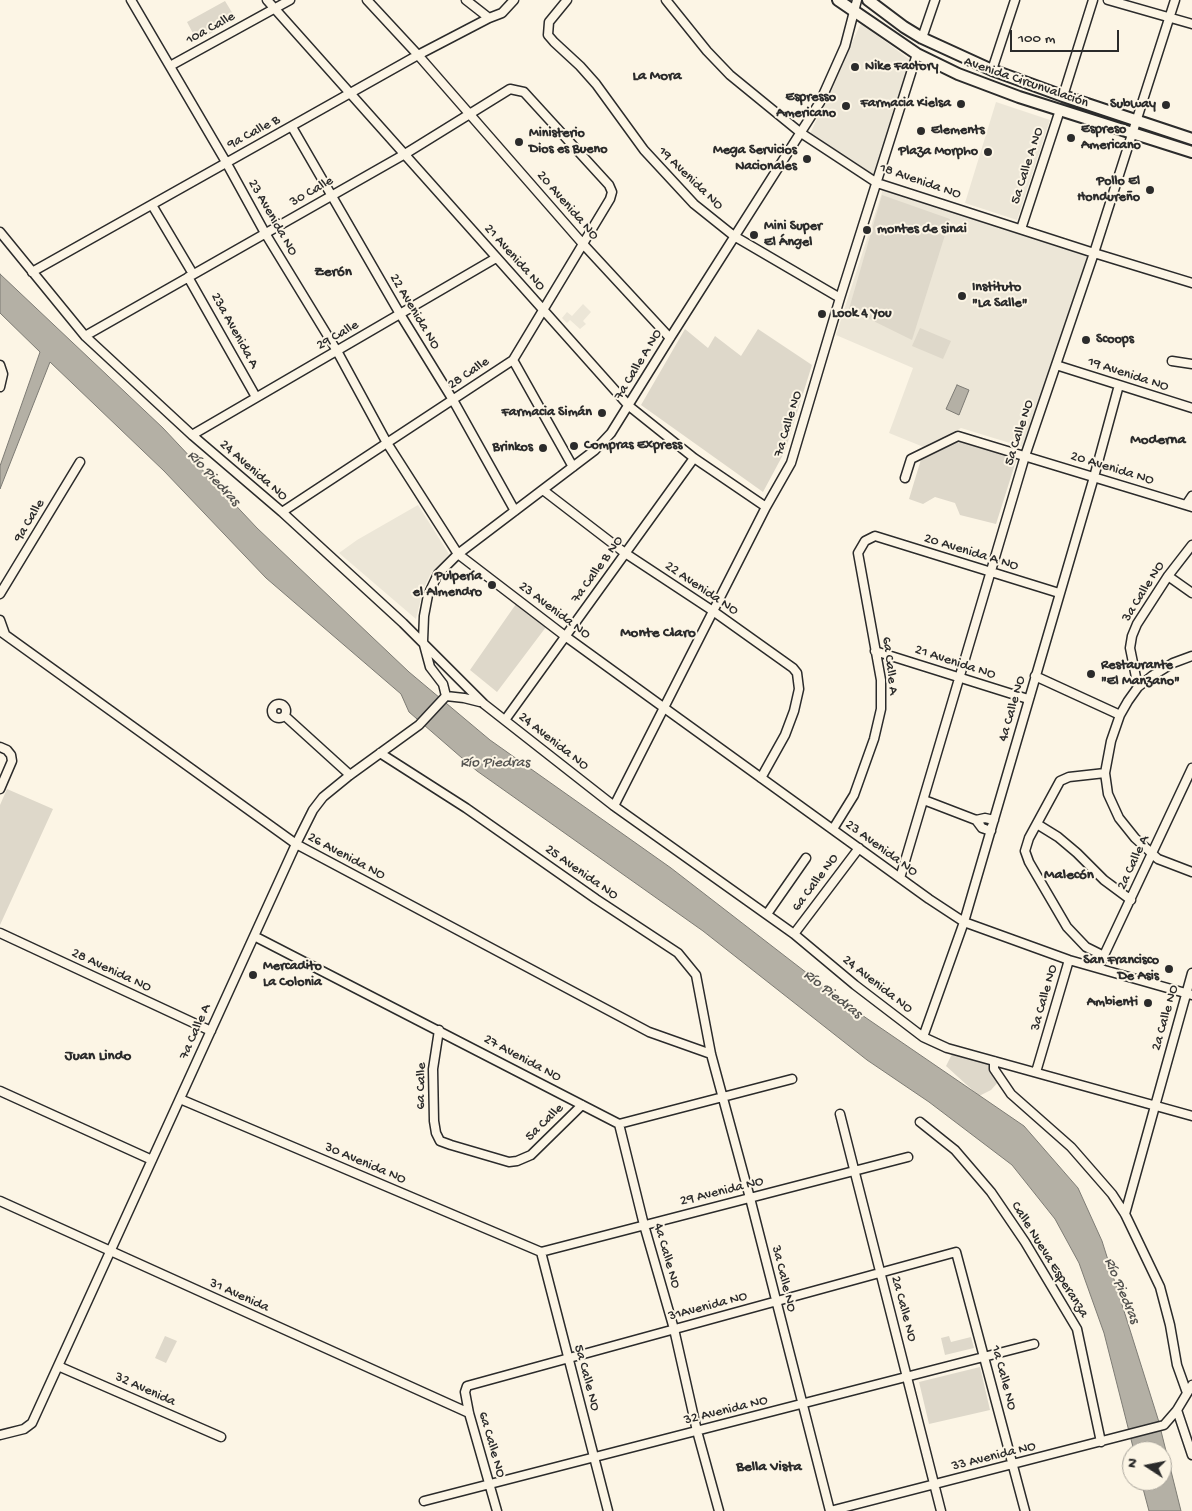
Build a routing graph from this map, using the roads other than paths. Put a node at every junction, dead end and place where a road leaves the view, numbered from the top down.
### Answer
1 (131, 0) edge
2 (266, 0) edge
3 (290, 0) edge
4 (367, 0) edge
5 (466, 0) edge
6 (514, 0) edge
7 (567, 0) edge
8 (666, 0) edge
9 (838, 0) edge
10 (857, 0) edge
11 (868, 0) edge
12 (874, 0) edge
13 (934, 0) edge
14 (1015, 0) edge
15 (1093, 0) edge
16 (1108, 0) edge
17 (1175, 0) edge
18 (275, 8) junction
19 (855, 12) junction
20 (1169, 17) junction
21 (489, 18) junction
22 (1192, 24) edge
23 (923, 36) junction
24 (917, 54) junction
25 (418, 55) junction
26 (170, 66) junction
27 (992, 70) junction
28 (350, 93) junction
29 (1063, 96) junction
30 (1060, 110) junction
31 (470, 114) junction
32 (1136, 120) junction
33 (292, 127) junction
34 (801, 133) junction
35 (1132, 133) junction
36 (1192, 139) edge
37 (1192, 152) edge
38 (405, 154) junction
39 (226, 162) junction
40 (878, 183) junction
41 (331, 196) junction
42 (610, 199) joint
43 (152, 205) junction
44 (1021, 229) junction
45 (0, 232) edge
46 (265, 233) junction
47 (734, 236) junction
48 (583, 244) junction
49 (1094, 253) junction
50 (496, 258) junction
51 (32, 272) junction
52 (191, 276) junction
53 (1192, 283) edge
54 (840, 298) junction
55 (544, 310) junction
56 (400, 314) junction
57 (86, 336) junction
58 (670, 338) junction
59 (336, 351) junction
60 (513, 360) junction
61 (1172, 361) dead end
62 (1192, 364) edge
63 (1056, 365) junction
64 (0, 366) edge
65 (1119, 385) junction
66 (0, 387) edge
67 (256, 397) junction
68 (453, 400) junction
69 (629, 406) junction
70 (1192, 408) edge
71 (192, 434) junction
72 (387, 443) junction
73 (1025, 456) junction
74 (694, 458) junction
75 (80, 462) dead end
76 (573, 467) junction
77 (1094, 477) junction
78 (905, 478) dead end
79 (543, 490) junction
80 (1192, 496) edge
81 (1189, 506) edge
82 (766, 507) junction
83 (515, 511) junction
84 (282, 512) junction
85 (875, 536) joint
86 (1192, 545) edge
87 (626, 553) junction
88 (458, 554) junction
89 (990, 572) junction
90 (1168, 576) junction
91 (1059, 593) junction
92 (1192, 593) edge
93 (0, 594) edge
94 (713, 611) junction
95 (0, 620) edge
96 (3, 632) edge
97 (565, 636) junction
98 (423, 641) junction
99 (875, 651) junction
100 (1192, 656) edge
101 (1036, 676) junction
102 (959, 677) junction
103 (1138, 687) junction
104 (445, 698) junction
105 (1028, 699) junction
106 (484, 704) junction
107 (663, 707) junction
108 (285, 716) dead end
109 (1120, 716) junction
110 (505, 720) junction
111 (0, 747) edge
112 (380, 753) junction
113 (1192, 768) edge
114 (1105, 773) junction
115 (350, 775) junction
116 (761, 778) junction
117 (0, 788) edge
118 (924, 800) junction
119 (614, 806) junction
120 (976, 820) junction
121 (994, 820) junction
122 (1037, 824) junction
123 (832, 829) junction
124 (990, 831) junction
125 (296, 844) junction
126 (859, 848) junction
127 (1152, 855) junction
128 (806, 858) dead end
129 (1192, 872) edge
130 (900, 878) junction
131 (1131, 900) junction
132 (767, 914) junction
133 (964, 922) junction
134 (0, 933) edge
135 (794, 934) junction
136 (254, 936) junction
137 (1104, 956) junction
138 (1069, 960) junction
139 (1098, 968) junction
140 (1192, 973) edge
141 (1189, 994) edge
142 (439, 1030) junction
143 (211, 1031) junction
144 (923, 1037) junction
145 (711, 1054) junction
146 (994, 1061) junction
147 (1036, 1072) junction
148 (792, 1079) dead end
149 (0, 1091) edge
150 (723, 1097) junction
151 (180, 1099) junction
152 (1154, 1104) junction
153 (582, 1105) junction
154 (840, 1114) dead end
155 (1192, 1116) edge
156 (920, 1122) dead end
157 (619, 1124) junction
158 (908, 1157) dead end
159 (524, 1159) joint
160 (152, 1160) junction
161 (854, 1171) junction
162 (750, 1198) junction
163 (0, 1201) edge
164 (1124, 1214) junction
165 (644, 1225) junction
166 (110, 1252) junction
167 (541, 1252) junction
168 (956, 1252) joint
169 (880, 1272) junction
170 (776, 1301) junction
171 (674, 1329) junction
172 (1034, 1344) dead end
173 (985, 1357) junction
174 (568, 1358) junction
175 (58, 1366) junction
176 (908, 1377) junction
177 (1192, 1385) edge
178 (467, 1386) joint
179 (1187, 1393) junction
180 (802, 1404) junction
181 (1177, 1410) junction
182 (469, 1413) junction
183 (698, 1431) junction
184 (0, 1435) edge
185 (221, 1437) dead end
186 (1101, 1442) junction
187 (1192, 1456) edge
188 (594, 1458) junction
189 (1014, 1464) junction
190 (490, 1484) junction
191 (934, 1485) junction
192 (424, 1501) dead end
193 (497, 1511) edge
194 (608, 1511) edge
195 (719, 1511) edge
196 (830, 1511) edge
197 (941, 1511) edge
198 (1026, 1511) edge

1 - 26 street, 23 Avenida NO
2 - 18 street, 21 Avenida NO
3 - 18 street, 10a Calle
4 - 25 street, 20 Avenida NO
5 - 21 street
6 - 21 street, 9a Calle B
7 - 47 street, 19 Avenida NO
8 - 34 street, 18 Avenida NO
9 - 19 highway, Avenida Circunvalación
10 - 19 street, 7a Calle A NO
11 - 23 highway, Avenida Circunvalación
12 - 23 highway
13 - 23 street
14 - 27 street
15 - 29 street
16 - 20 street
17 - 20 street, 5a Calle NO
18 - 26 street, 10a Calle
18 - 28 street, 21 Avenida NO
19 - 24 highway, Avenida Circunvalación
19 - 34 street, 7a Calle A NO
20 - 22 street
20 - 32 street, 5a Calle NO
21 - 25 street, 9a Calle B
23 - 27 highway, Avenida Circunvalación
24 - 30 highway, Avenida Circunvalación
24 - 40 street, 7a Calle NO
25 - 28 street, 9a Calle B
25 - 31 street, 20 Avenida NO
26 - 39 street, 23 Avenida NO
27 - 29 highway, Avenida Circunvalación
28 - 33 street, 9a Calle B
28 - 38 street, 21 Avenida NO
29 - 32 highway, Avenida Circunvalación
30 - 35 highway, Avenida Circunvalación
30 - 44 street, 5a Calle A NO
31 - 38 street, 30 Calle
31 - 42 street, 30 Calle
31 - 48 street, 20 Avenida NO
32 - 35 street, 5a Calle NO
32 - 36 highway, Avenida Circunvalación
33 - 39 street, 9a Calle B
33 - 41 street, 22 Avenida NO
34 - 40 street, 18 Avenida NO
34 - 47 street, 7a Calle A NO
35 - 37 highway, Avenida Circunvalación
35 - 49 street, 5a Calle NO
38 - 41 street, 30 Calle
38 - 50 street, 21 Avenida NO
39 - 43 street, 9a Calle B
39 - 46 street, 23 Avenida NO
40 - 44 street, 18 Avenida NO
40 - 54 street, 7a Calle NO
41 - 46 street, 30 Calle
41 - 56 street, 22 Avenida NO
42 - 48 street, 28 Calle
43 - 51 street, 9a Calle B
43 - 52 street, 23a Avenida A
44 - 49 street, 18 Avenida NO
45 - 51 street, 24 Avenida NO
46 - 52 street, 30 Calle
46 - 59 street, 23 Avenida NO
47 - 54 street, 19 Avenida NO
47 - 58 street, 7a Calle A NO
48 - 55 street, 28 Calle
48 - 58 street, 20 Avenida NO
49 - 53 street, 18 Avenida NO
49 - 63 street, 5a Calle NO
50 - 55 street, 21 Avenida NO
50 - 56 street, 29 Calle
51 - 57 street, 24 Avenida NO
52 - 57 street, 30 Calle
52 - 67 street, 23a Avenida A
54 - 82 street, 7a Calle NO
55 - 60 street, 28 Calle
55 - 69 street, 21 Avenida NO
56 - 59 street, 29 Calle
56 - 68 street, 22 Avenida NO
57 - 71 street, 24 Avenida NO
58 - 69 street, 7a Calle A NO
59 - 67 street, 29 Calle
59 - 72 street, 23 Avenida NO
60 - 68 street, 28 Calle
60 - 76 street
61 - 62 street
63 - 65 street, 19 Avenida NO
63 - 73 street, 5a Calle NO
64 - 66 street
65 - 70 street, 19 Avenida NO
65 - 77 street, 4a Calle NO
67 - 71 street, 29 Calle
68 - 72 street, 28 Calle
68 - 83 street, 22 Avenida NO
69 - 74 street, 21 Avenida NO
69 - 76 street, 7a Calle A NO
71 - 84 street, 24 Avenida NO
72 - 84 street, 28 Calle
72 - 88 street, 23 Avenida NO
73 - 77 street, 20 Avenida NO
73 - 78 street, 20 Avenida NO
73 - 89 street, 5a Calle NO
74 - 82 street, 21 Avenida NO
74 - 87 street, 7a Calle B NO
75 - 93 street, 9a Calle
76 - 79 street, 7a Calle A NO
77 - 81 street, 20 Avenida NO
77 - 91 street, 4a Calle NO
79 - 83 street, 7a Calle A NO
79 - 87 street, 22 Avenida NO
80 - 81 street
82 - 94 street, 7a Calle NO
83 - 88 street, 7a Calle A NO
84 - 98 street, 24 Avenida NO
85 - 89 street, 20 Avenida A NO
85 - 99 street, 6a Calle A
86 - 90 street, 3a Calle NO
87 - 94 street, 22 Avenida NO
87 - 97 street, 7a Calle B NO
88 - 97 street, 23 Avenida NO
88 - 98 street, 7a Calle A NO
89 - 91 street, 20 Avenida A NO
89 - 102 street, 5a Calle NO
90 - 92 street
90 - 103 street, 3a Calle NO
91 - 101 street, 4a Calle NO
94 - 107 street, 7a Calle NO
94 - 116 street, 22 Avenida NO
95 - 96 street
96 - 125 street, 26 Avenida NO
97 - 107 street, 23 Avenida NO
97 - 110 street, 7a Calle B NO
98 - 104 street, 7a Calle A NO
98 - 106 street, 24 Avenida NO
99 - 102 street, 21 Avenida NO
99 - 123 street, 6a Calle A
100 - 103 street
101 - 105 street, 4a Calle NO
101 - 109 street
102 - 105 street, 21 Avenida NO
102 - 118 street, 5a Calle NO
103 - 109 street
104 - 106 street
104 - 112 street, 7a Calle A
105 - 121 street, 4a Calle NO
106 - 110 street, 24 Avenida NO
107 - 116 street, 23 Avenida NO
107 - 119 street, 7a Calle NO
108 - 115 street
109 - 114 street
110 - 119 street, 24 Avenida NO
111 - 117 street
112 - 115 street, 7a Calle A
112 - 145 street, 25 Avenida NO
113 - 127 street, 2a Calle A
114 - 122 street
114 - 127 street
115 - 125 street, 7a Calle A
116 - 123 street, 23 Avenida NO
118 - 120 street
118 - 130 street, 5a Calle NO
119 - 132 street, 24 Avenida NO
120 - 121 street
120 - 124 street
121 - 124 street, 4a Calle NO
122 - 131 street
122 - 137 street
123 - 126 street, 23 Avenida NO
124 - 133 street, 4a Calle NO
125 - 136 street, 7a Calle A
125 - 145 street, 26 Avenida NO
126 - 130 street, 23 Avenida NO
126 - 135 street, 6a Calle NO
127 - 129 street
127 - 131 street, 2a Calle A
128 - 132 street
130 - 133 street, 23 Avenida NO
131 - 137 street, 2a Calle A
132 - 135 street, 24 Avenida NO
133 - 138 street, 23 Avenida NO
133 - 144 street, 4a Calle NO
134 - 143 street, 28 Avenida NO
135 - 144 street, 24 Avenida NO
136 - 142 street, 27 Avenida NO
136 - 143 street, 7a Calle A
137 - 139 street, 2a Calle A
138 - 139 street, 23 Avenida NO
138 - 147 street, 3a Calle NO
139 - 141 street, 23 Avenida NO
140 - 141 street, 2a Calle NO
141 - 152 street, 2a Calle NO
142 - 153 street, 27 Avenida NO
142 - 159 street, 6a Calle
143 - 151 street, 7a Calle A
144 - 146 street, 24 Avenida NO
145 - 150 street, 3a Calle NO
146 - 147 street, 24 Avenida NO
146 - 164 street
147 - 152 street, 24 Avenida NO
148 - 150 street
149 - 160 street
150 - 157 street
150 - 162 street, 3a Calle NO
151 - 160 street, 7a Calle A
151 - 167 street, 30 Avenida NO
152 - 155 street, 24 Avenida NO
152 - 164 street, 2a Calle NO
153 - 157 street, 27 Avenida NO
153 - 159 street, 5a Calle
154 - 161 street, 2a Calle NO
156 - 186 street, Calle Nueva Esperanza
157 - 165 street, 4a Calle NO
158 - 161 street, 29 Avenida NO
160 - 166 street, 7a Calle A
161 - 162 street, 29 Avenida NO
161 - 169 street, 2a Calle NO
162 - 165 street, 29 Avenida NO
162 - 170 street, 3a Calle NO
163 - 166 street, 31 Avenida
164 - 179 street
165 - 167 street, 29 Avenida NO
165 - 171 street, 4a Calle NO
166 - 175 street, 7a Calle A
166 - 182 street, 31 Avenida
167 - 174 street, 5a Calle NO
168 - 169 street, 31Avenida NO
168 - 173 street, 1a Calle NO
169 - 170 street, 31Avenida NO
169 - 176 street, 2a Calle NO
170 - 171 street, 31Avenida NO
170 - 180 street, 3a Calle NO
171 - 174 street, 31Avenida NO
171 - 183 street, 4a Calle NO
172 - 173 street, 32 Avenida NO
173 - 176 street, 32 Avenida NO
173 - 189 street, 1a Calle NO
174 - 178 street, 31Avenida NO
174 - 188 street, 5a Calle NO
175 - 184 street, 7a Calle A
175 - 185 street, 32 Avenida
176 - 180 street, 32 Avenida NO
176 - 191 street, 2a Calle NO
177 - 179 street
178 - 182 street, 6a Calle NO
179 - 181 street
180 - 183 street, 32 Avenida NO
180 - 196 street, 3a Calle NO
181 - 186 street, 33 Avenida NO
181 - 187 street
182 - 190 street, 6a Calle NO
183 - 188 street, 32 Avenida NO
183 - 195 street, 4a Calle NO
186 - 189 street, 33 Avenida NO
188 - 190 street, 32 Avenida NO
188 - 194 street, 5a Calle NO
189 - 191 street, 33 Avenida NO
189 - 198 street, 1a Calle NO
190 - 192 street, 32 Avenida NO
190 - 193 street, 6a Calle NO
191 - 196 street, 33 Avenida NO
191 - 197 street, 2a Calle NO

